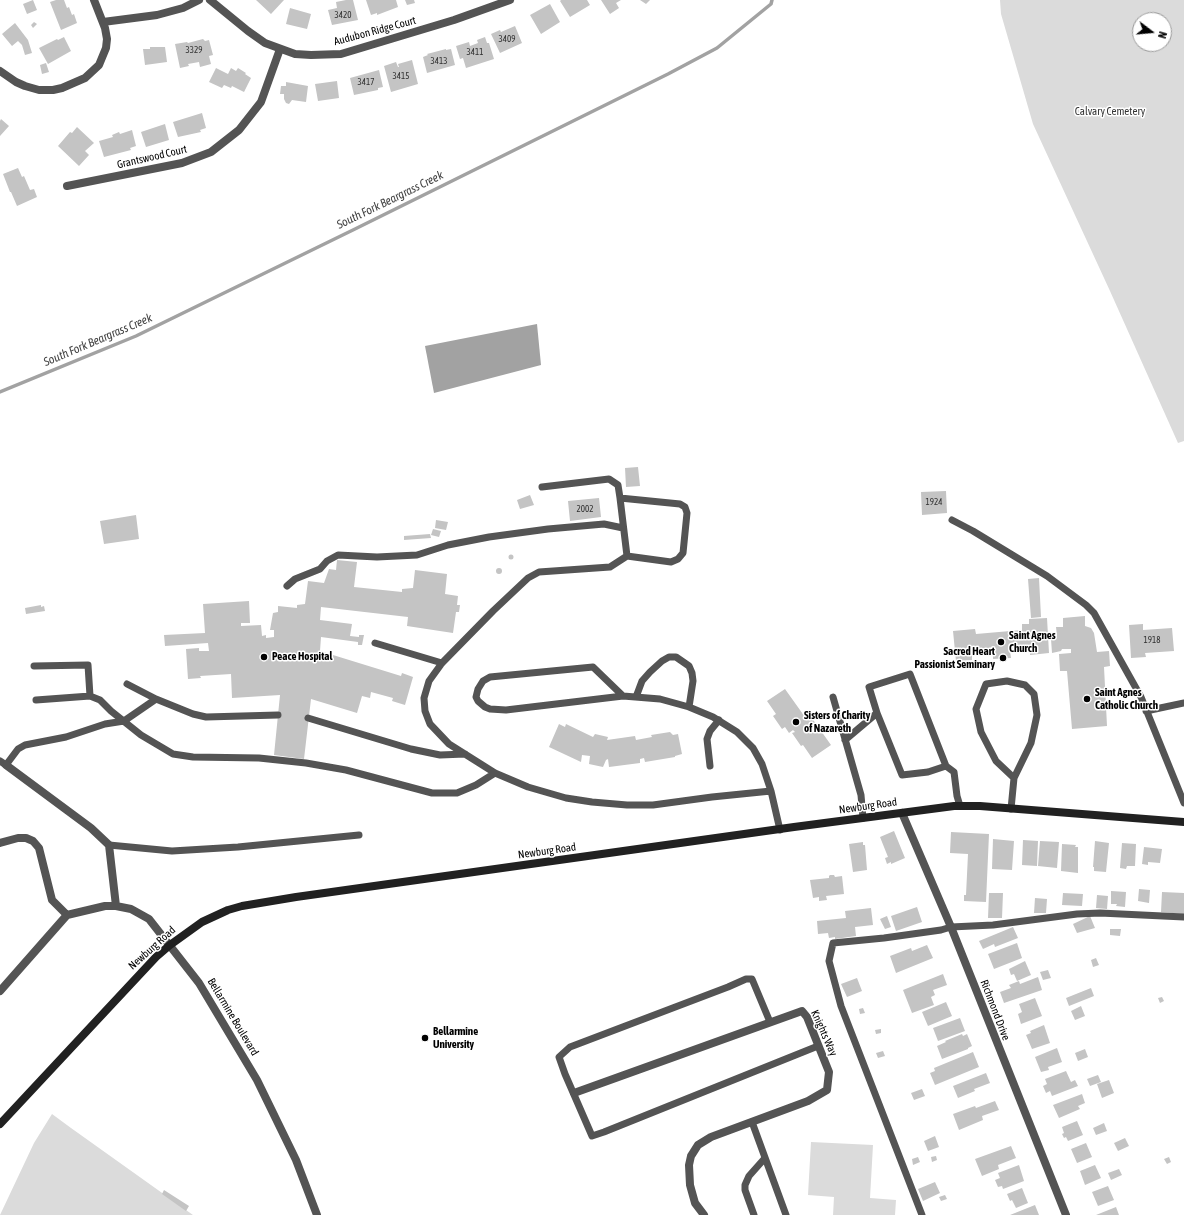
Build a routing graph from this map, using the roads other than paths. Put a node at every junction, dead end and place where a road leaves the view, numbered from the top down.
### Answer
1 (94, 0) edge
2 (199, 0) edge
3 (210, 0) edge
4 (510, 0) edge
5 (103, 22) junction
6 (280, 50) junction
7 (0, 71) edge
8 (67, 186) dead end
9 (542, 487) dead end
10 (620, 498) junction
11 (952, 520) dead end
12 (623, 528) junction
13 (627, 556) junction
14 (287, 586) dead end
15 (375, 643) dead end
16 (442, 663) junction
17 (34, 666) dead end
18 (128, 684) dead end
19 (90, 696) junction
20 (623, 696) junction
21 (636, 697) junction
22 (833, 697) dead end
23 (156, 699) junction
24 (36, 700) dead end
25 (1184, 703) edge
26 (689, 707) junction
27 (1146, 711) junction
28 (877, 713) junction
29 (278, 715) dead end
30 (308, 718) dead end
31 (719, 720) junction
32 (124, 721) junction
33 (846, 740) junction
34 (466, 754) junction
35 (3, 763) edge
36 (710, 766) dead end
37 (946, 766) junction
38 (495, 773) junction
39 (1014, 778) junction
40 (771, 792) junction
41 (1182, 794) edge
42 (1184, 803) edge
43 (960, 806) junction
44 (1012, 809) junction
45 (902, 813) junction
46 (863, 818) junction
47 (1184, 822) edge
48 (780, 830) junction
49 (359, 835) dead end
50 (0, 843) edge
51 (109, 845) junction
52 (116, 906) junction
53 (67, 915) junction
54 (1184, 917) edge
55 (951, 927) junction
56 (170, 945) junction
57 (0, 991) edge
58 (770, 1022) junction
59 (818, 1046) junction
60 (574, 1093) junction
61 (752, 1122) junction
62 (0, 1124) edge
63 (765, 1158) junction
64 (317, 1215) edge
65 (704, 1215) edge
66 (754, 1215) edge
67 (786, 1215) edge
68 (922, 1215) edge
69 (1066, 1215) edge

1 - 5 street
2 - 5 street
3 - 6 street, Audubon Ridge Court
4 - 6 street, Audubon Ridge Court
5 - 7 street
6 - 8 street, Grantswood Court
9 - 10 lane
10 - 12 lane
10 - 13 lane
11 - 27 lane
12 - 13 lane
12 - 14 lane
13 - 16 lane
15 - 16 lane
16 - 34 lane
17 - 19 lane
18 - 23 lane
19 - 24 lane
19 - 32 lane
20 - 20 lane
20 - 21 lane
21 - 26 lane
21 - 26 lane
22 - 33 lane
23 - 29 lane
23 - 32 lane
25 - 27 lane
26 - 31 lane
27 - 41 lane
28 - 33 lane
28 - 37 lane
28 - 37 lane
30 - 34 lane
31 - 36 lane
31 - 40 lane
32 - 35 lane
32 - 38 lane
33 - 46 lane
34 - 38 lane
35 - 51 street
37 - 43 lane
38 - 40 lane
39 - 39 lane
39 - 44 lane
40 - 48 lane
41 - 42 lane
43 - 44 main road, Newburg Road
43 - 45 main road, Newburg Road
44 - 47 main road, Newburg Road
45 - 46 main road, Newburg Road
45 - 55 street, Richmond Drive
46 - 48 main road, Newburg Road
48 - 56 main road, Newburg Road
49 - 51 lane
50 - 53 street
51 - 52 street
52 - 53 street, Bellarmine Boulevard
52 - 56 street, Bellarmine Boulevard
53 - 57 street
54 - 55 lane
55 - 68 lane
55 - 69 street, Richmond Drive
56 - 62 main road, Newburg Road
56 - 64 street, Bellarmine Boulevard
58 - 59 street, Knights Way
58 - 60 street, Knights Way
58 - 60 lane
59 - 60 lane
59 - 61 street, Knights Way
61 - 63 lane
61 - 65 street, Knights Way
63 - 66 lane
63 - 67 lane

